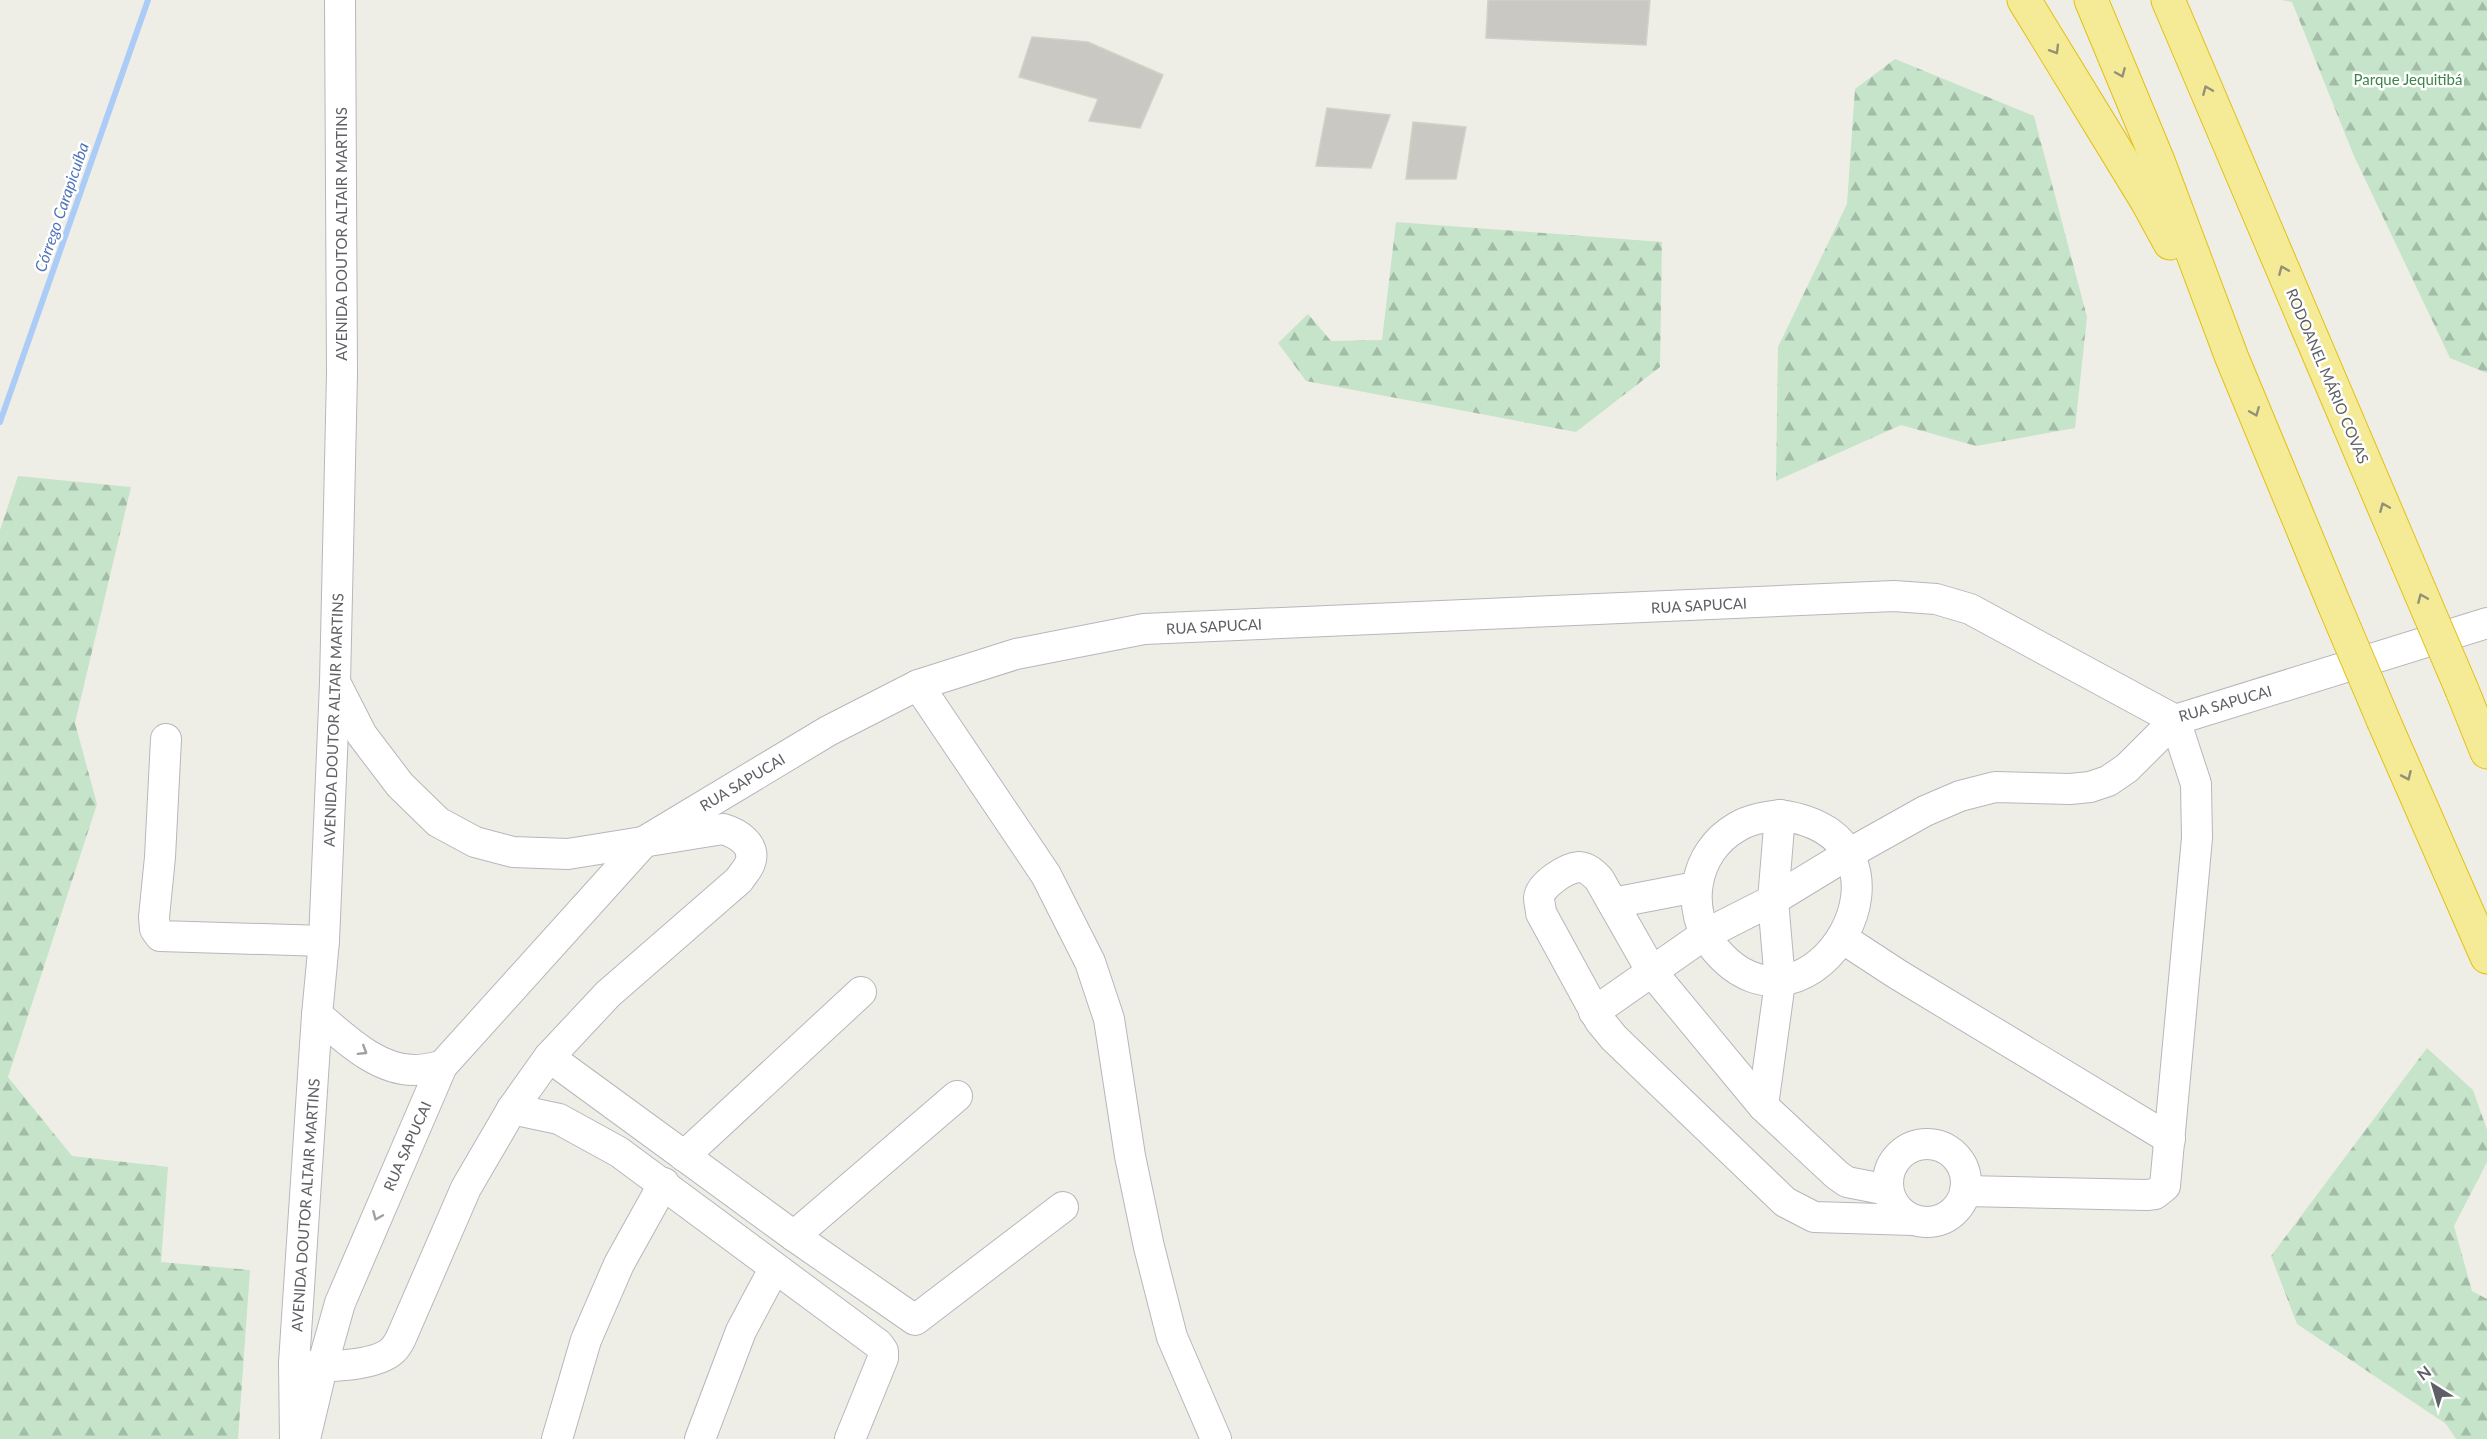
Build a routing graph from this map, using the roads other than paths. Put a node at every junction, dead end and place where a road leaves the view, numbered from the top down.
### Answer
1 (340, 0) edge
2 (2024, 0) edge
3 (2091, 0) edge
4 (2168, 0) edge
5 (2232, 358) junction
6 (2487, 623) edge
7 (335, 683) junction
8 (918, 685) junction
9 (2175, 720) junction
10 (166, 739) dead end
11 (2487, 752) edge
12 (1780, 814) junction
13 (645, 841) junction
14 (1850, 853) junction
15 (1696, 887) junction
16 (1773, 900) junction
17 (1613, 903) junction
18 (1704, 935) junction
19 (1842, 938) junction
20 (324, 941) junction
21 (2487, 957) edge
22 (1652, 972) junction
23 (1780, 982) junction
24 (861, 992) dead end
25 (1594, 1012) junction
26 (317, 1015) junction
27 (549, 1057) junction
28 (442, 1066) junction
29 (957, 1096) dead end
30 (1763, 1106) junction
31 (512, 1109) junction
32 (2170, 1139) junction
33 (684, 1156) junction
34 (664, 1184) junction
35 (1888, 1190) junction
36 (1965, 1191) junction
37 (1063, 1207) dead end
38 (1913, 1220) junction
39 (794, 1236) junction
40 (774, 1269) junction
41 (308, 1365) junction
42 (295, 1439) edge
43 (305, 1439) edge
44 (557, 1439) edge
45 (700, 1439) edge
46 (850, 1439) edge
47 (1216, 1439) edge

1 - 7 street, AVENIDA DOUTOR ALTAIR MARTINS
2 -> 5 highway
3 -> 5 highway
11 -> 4 highway, RODOANEL MÁRIO COVAS, bridge
5 -> 21 highway, bridge
6 - 9 street, RUA SAPUCAI
7 - 13 street
7 - 20 street, AVENIDA DOUTOR ALTAIR MARTINS
8 - 9 street, RUA SAPUCAI
8 - 13 street, RUA SAPUCAI
8 - 47 street
9 - 14 street
9 - 32 street
10 - 20 street
12 - 14 street
12 - 15 street
12 - 16 street
13 - 27 street
13 - 28 street, RUA SAPUCAI
14 - 16 street
14 - 19 street
15 - 17 street
15 - 18 street
16 - 18 street
16 - 23 street
17 - 22 street
17 - 25 street
18 - 22 street
18 - 23 street
19 - 23 street
19 - 32 street
20 - 26 street, AVENIDA DOUTOR ALTAIR MARTINS
22 - 25 street
22 - 30 street
23 - 30 street
24 - 33 street
25 - 38 street
26 -> 28 street
26 - 41 street, AVENIDA DOUTOR ALTAIR MARTINS
27 - 31 street
27 - 33 street
28 -> 41 street, RUA SAPUCAI
29 - 39 street
30 - 35 street
31 - 34 street
31 - 41 street
32 - 36 street
33 - 39 street
34 - 40 street
34 - 44 street
35 - 36 street
35 - 38 street
36 - 38 street
37 - 39 street
40 - 45 street
40 - 46 street
41 - 42 street, AVENIDA DOUTOR ALTAIR MARTINS
41 - 43 street, RUA SAPUCAI

